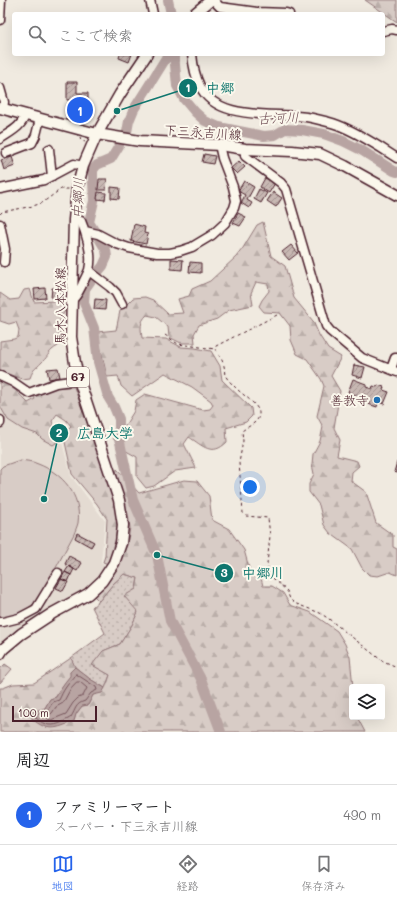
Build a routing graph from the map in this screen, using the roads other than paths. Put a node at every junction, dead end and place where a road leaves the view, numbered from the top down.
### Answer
1 (1, 0) edge
2 (150, 0) edge
3 (211, 0) edge
4 (214, 0) edge
5 (153, 12) edge
6 (196, 12) edge
7 (257, 12) edge
8 (0, 20) edge
9 (397, 30) edge
10 (385, 31) edge
11 (146, 56) edge
12 (192, 56) edge
13 (0, 88) edge
14 (1, 109) edge
15 (25, 115) junction
16 (40, 119) junction
17 (97, 134) junction
18 (0, 139) edge
19 (220, 145) junction
20 (48, 149) dead end
21 (245, 149) junction
22 (6, 153) dead end
23 (397, 158) edge
24 (83, 166) junction
25 (52, 176) junction
26 (0, 188) edge
27 (397, 195) edge
28 (74, 220) junction
29 (0, 224) edge
30 (92, 232) junction
31 (4, 262) dead end
32 (93, 274) junction
33 (72, 300) junction
34 (122, 304) dead end
35 (397, 358) edge
36 (394, 370) edge
37 (0, 376) edge
38 (79, 380) junction
39 (0, 420) edge
40 (0, 423) edge
41 (58, 573) dead end
42 (0, 622) edge
43 (0, 654) edge

1 - 8 street
2 - 5 street
3 - 6 main road
4 - 7 street
9 - 10 street
11 - 17 main road, 馬木八本松線 / 67
12 - 23 street
13 - 14 street
14 - 15 main road, 下三永吉川線
15 - 16 main road, 下三永吉川線
15 - 18 street
16 - 17 main road, 下三永吉川線
16 - 22 street
17 - 19 main road, 下三永吉川線
17 - 24 main road, 馬木八本松線 / 67
19 - 21 main road, 下三永吉川線
19 - 30 street
20 - 25 street
21 - 27 main road, 下三永吉川線
21 - 36 street
24 - 25 street
24 - 28 main road, 馬木八本松線 / 67
25 - 26 street
28 - 30 street
28 - 33 main road, 馬木八本松線 / 67
29 - 31 street
30 - 32 street
32 - 33 street
32 - 34 street
33 - 38 main road, 馬木八本松線 / 67
35 - 36 street
37 - 38 street
38 - 43 main road, 馬木八本松線 / 67
39 - 40 street
41 - 42 street

